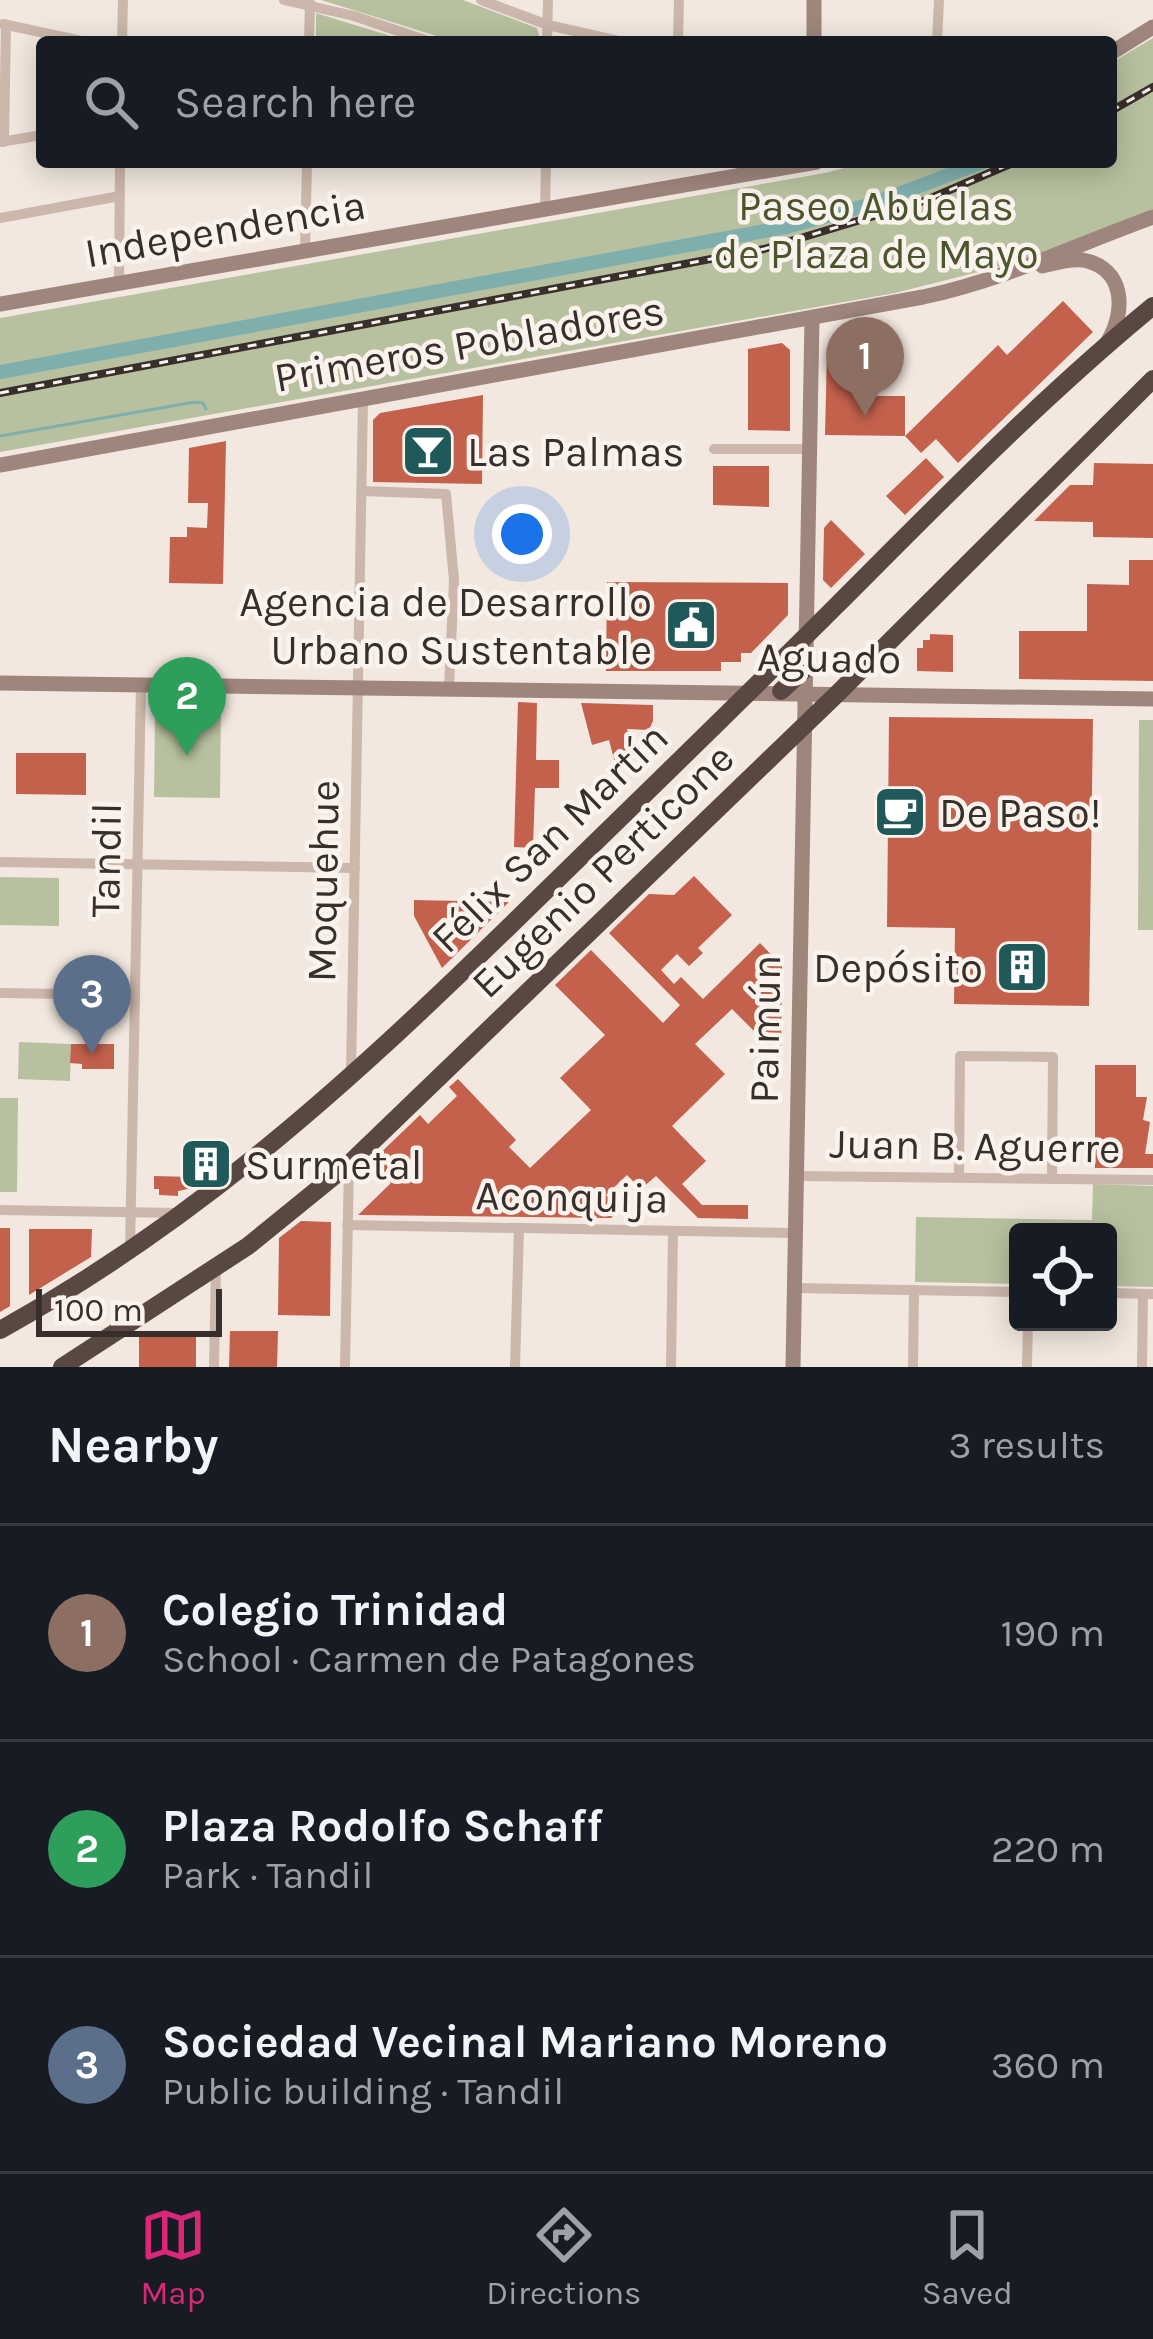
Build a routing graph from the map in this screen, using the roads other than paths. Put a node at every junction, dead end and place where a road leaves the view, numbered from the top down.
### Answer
1 (123, 0) edge
2 (284, 0) edge
3 (481, 0) edge
4 (548, 0) edge
5 (679, 0) edge
6 (814, 0) edge
7 (939, 0) edge
8 (310, 3) edge
9 (3, 24) edge
10 (548, 25) junction
11 (1153, 27) edge
12 (58, 36) edge
13 (122, 36) edge
14 (309, 36) edge
15 (412, 36) edge
16 (547, 36) edge
17 (597, 36) edge
18 (678, 36) edge
19 (814, 36) edge
20 (937, 36) edge
21 (1117, 48) edge
22 (36, 136) edge
23 (2, 142) edge
24 (121, 168) edge
25 (307, 168) edge
26 (546, 168) edge
27 (781, 168) edge
28 (120, 196) junction
29 (545, 211) junction
30 (1153, 217) edge
31 (0, 218) edge
32 (305, 250) junction
33 (1022, 270) junction
34 (118, 283) junction
35 (0, 304) edge
36 (1153, 306) edge
37 (812, 318) junction
38 (1106, 344) junction
39 (1153, 379) edge
40 (363, 399) junction
41 (714, 449) dead end
42 (810, 449) junction
43 (0, 465) edge
44 (362, 491) junction
45 (807, 634) junction
46 (807, 667) junction
47 (0, 683) edge
48 (141, 684) junction
49 (359, 687) junction
50 (449, 688) junction
51 (750, 691) junction
52 (781, 692) junction
53 (806, 692) junction
54 (837, 694) junction
55 (1153, 699) edge
56 (806, 724) junction
57 (0, 862) edge
58 (138, 865) junction
59 (355, 868) junction
60 (0, 993) edge
61 (135, 995) junction
62 (351, 1077) junction
63 (349, 1164) junction
64 (797, 1176) junction
65 (959, 1178) junction
66 (1052, 1179) junction
67 (1153, 1180) edge
68 (0, 1210) edge
69 (131, 1212) junction
70 (187, 1213) junction
71 (346, 1226) junction
72 (518, 1228) junction
73 (673, 1231) junction
74 (796, 1233) junction
75 (130, 1252) junction
76 (215, 1269) junction
77 (795, 1288) junction
78 (914, 1290) junction
79 (1009, 1292) edge
80 (1117, 1293) edge
81 (1148, 1294) edge
82 (0, 1330) edge
83 (1028, 1331) edge
84 (62, 1367) edge
85 (214, 1367) edge
86 (345, 1367) edge
87 (515, 1367) edge
88 (670, 1367) edge
89 (794, 1367) edge
90 (913, 1367) edge
91 (1027, 1367) edge
92 (1142, 1367) edge

1 - 13 street
2 - 8 street
3 - 10 street
4 - 10 street
5 - 18 street
6 - 19 street
7 - 20 street
8 - 14 street
8 - 15 street
9 - 12 street
9 - 23 street
10 - 16 street
10 - 17 street
11 - 21 street
22 - 23 street
24 - 28 street
25 - 32 street
26 - 29 street
27 - 29 street, Independencia
28 - 31 street
28 - 34 street
29 - 32 street, Independencia
30 - 33 street, Primeros Pobladores
32 - 34 street, Independencia
33 - 37 street, Primeros Pobladores
33 - 38 street
34 - 35 street, Independencia
36 - 38 highway, Félix San Martín
37 - 40 street, Primeros Pobladores
37 - 42 street, Paimún
38 - 45 highway, Félix San Martín
39 - 54 highway, Eugenio Perticone
40 - 43 street, Primeros Pobladores
40 - 44 street, Moquehue
41 - 42 street
42 - 45 street, Paimún
44 - 49 street, Moquehue
44 - 50 street
45 - 46 street, Paimún
45 - 51 highway, Félix San Martín
46 - 52 highway
46 - 53 street, Paimún
47 - 48 street, Aguado
48 - 49 street, Aguado
48 - 58 street, Tandil
49 - 50 street, Aguado
49 - 59 street, Moquehue
50 - 51 street, Aguado
51 - 52 street, Aguado
51 - 62 highway, Félix San Martín
52 - 53 street, Aguado
53 - 54 street, Aguado
53 - 56 street, Paimún
54 - 55 street, Aguado
54 - 56 highway, Eugenio Perticone
56 - 63 highway, Eugenio Perticone
56 - 64 street, Paimún
57 - 58 street
58 - 59 street
58 - 61 street, Tandil
59 - 62 street, Moquehue
60 - 61 street
61 - 69 street, Tandil
62 - 70 highway, Félix San Martín
63 - 71 street
63 - 76 highway, Eugenio Perticone
64 - 65 street, Juan B. Aguerre
64 - 74 street, Paimún
65 - 66 street, Juan B. Aguerre
65 - 66 street
66 - 67 street, Juan B. Aguerre
68 - 69 street
69 - 70 street
69 - 75 street, Tandil
70 - 75 highway, Félix San Martín
71 - 72 street, Aconquija
71 - 86 street
72 - 73 street, Aconquija
72 - 87 street
73 - 74 street, Aconquija
73 - 88 street
74 - 77 street, Paimún
75 - 82 highway, Félix San Martín
76 - 84 highway, Eugenio Perticone
76 - 85 street
77 - 78 street
77 - 89 street, Paimún
78 - 79 street
78 - 90 street
80 - 81 street
81 - 92 street
83 - 91 street

